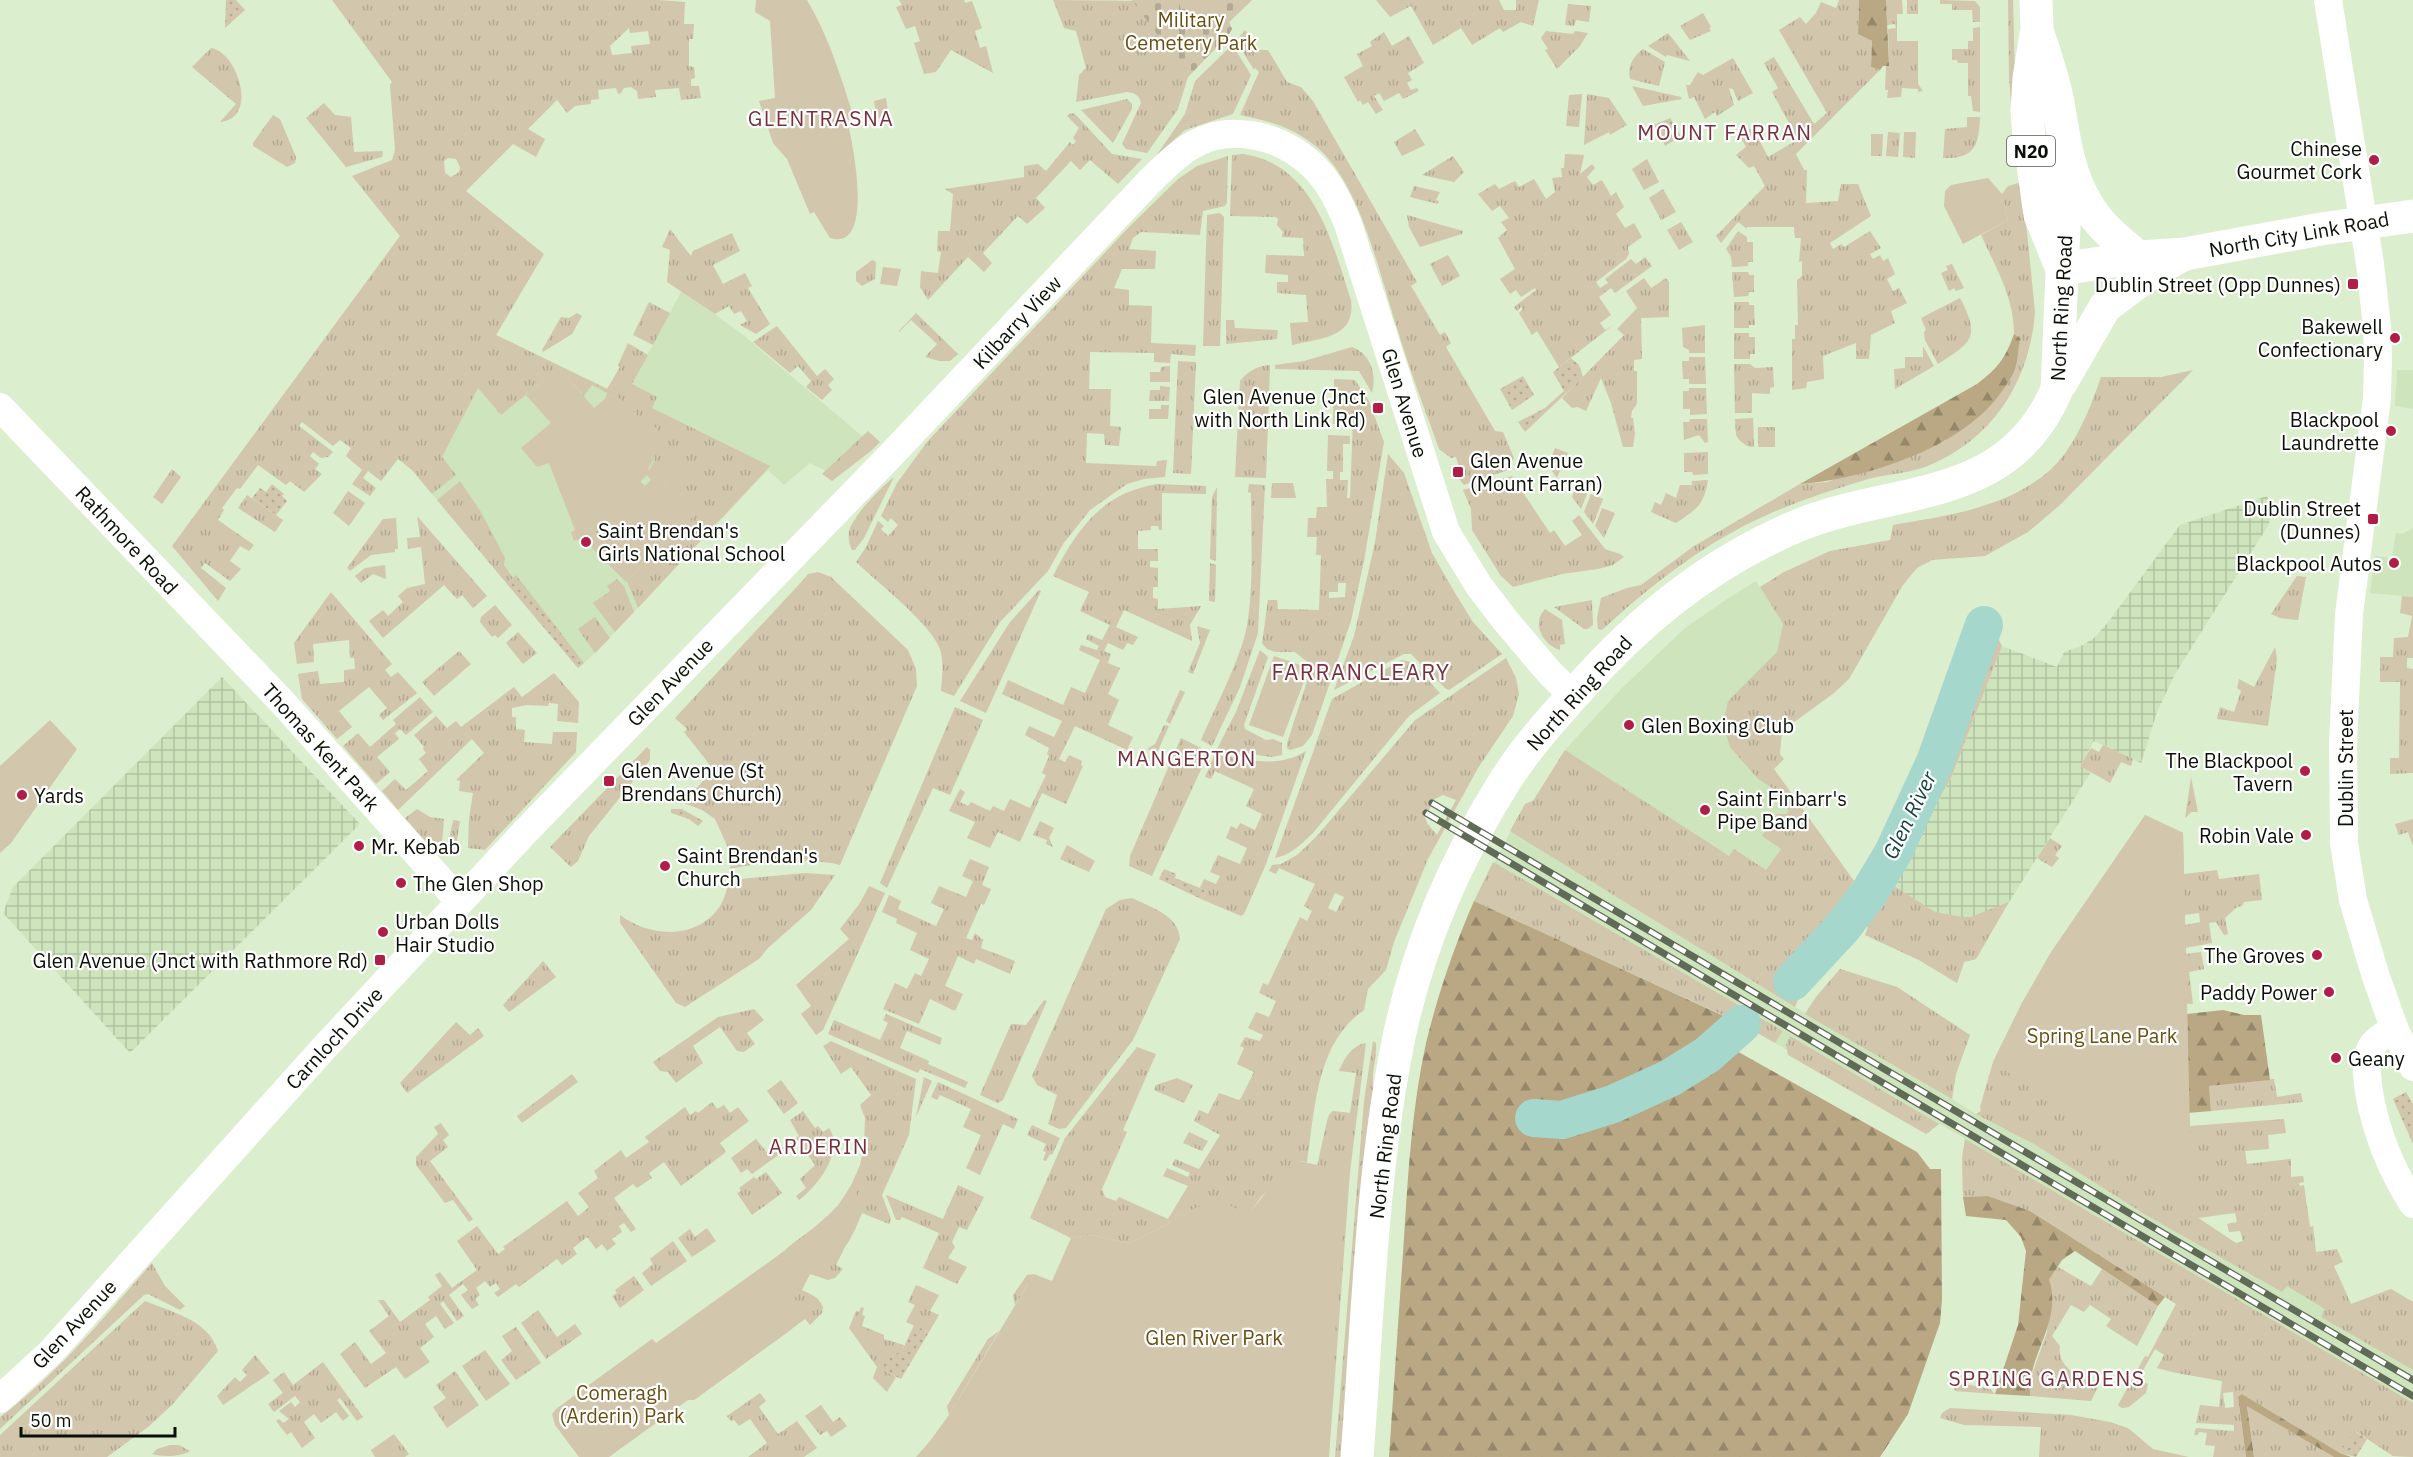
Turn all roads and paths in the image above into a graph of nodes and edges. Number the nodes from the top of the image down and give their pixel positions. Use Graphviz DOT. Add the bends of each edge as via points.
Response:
graph roads {
  1 [pos="2328,0"];
  2 [pos="2036,14"];
  3 [pos="1234,132"];
  4 [pos="2067,158"];
  5 [pos="2413,216"];
  6 [pos="2185,254"];
  7 [pos="2138,257"];
  8 [pos="2062,269"];
  9 [pos="2057,389"];
  10 [pos="0,407"];
  11 [pos="814,533"];
  12 [pos="255,672"];
  13 [pos="1573,696"];
  14 [pos="526,831"];
  15 [pos="460,902"];
  16 [pos="2395,1030"];
  17 [pos="2413,1067"];
  18 [pos="2413,1204"];
  19 [pos="145,1247"];
  20 [pos="0,1399"];
  21 [pos="1358,1457"];
  1 -- 16 [label="street, Dublin Street" via="2377,327 2377,398 2349,614 2343,743 2344,843 2353,900"];
  2 -- 4 [label="main road, N20" via="2056,92"];
  2 -- 8 [label="main road, N20" via="2027,111 2029,137 2040,215"];
  3 -- 11 [label="street, Kilbarry View" via="1212,136 1189,147 1149,182"];
  3 -- 13 [label="street, Glen Avenue" via="1267,138 1296,152 1312,165 1336,198 1359,255 1446,532 1505,620"];
  4 -- 7 [label="main road, N20" via="2087,206"];
  4 -- 8 [label="main road, North Ring Road"];
  5 -- 6 [label="main road, North City Link Road"];
  6 -- 7 [label="main road, North City Link Road"];
  6 -- 9 [label="main road, North City Link Road" via="2105,307"];
  7 -- 8 [label="main road, North City Link Road"];
  8 -- 9 [label="main road, North Ring Road"];
  9 -- 13 [label="main road, North Ring Road" via="2030,433 2002,460 1975,476 1933,491 1875,502 1806,523 1724,562 1637,629"];
  10 -- 12 [label="street, Rathmore Road"];
  11 -- 14 [label="street, Glen Avenue"];
  12 -- 15 [label="street, Thomas Kent Park"];
  13 -- 21 [label="main road, North Ring Road" via="1504,782 1454,872 1411,992 1388,1097 1379,1166"];
  14 -- 15 [label="street, Carnloch Drive"];
  15 -- 19 [label="street, Carnloch Drive"];
  16 -- 17 [label="street, Dublin Street"];
  16 -- 18 [label="street" via="2372,1046 2367,1060 2368,1080 2377,1132"];
  19 -- 20 [label="street, Glen Avenue" via="51,1352"];
}
